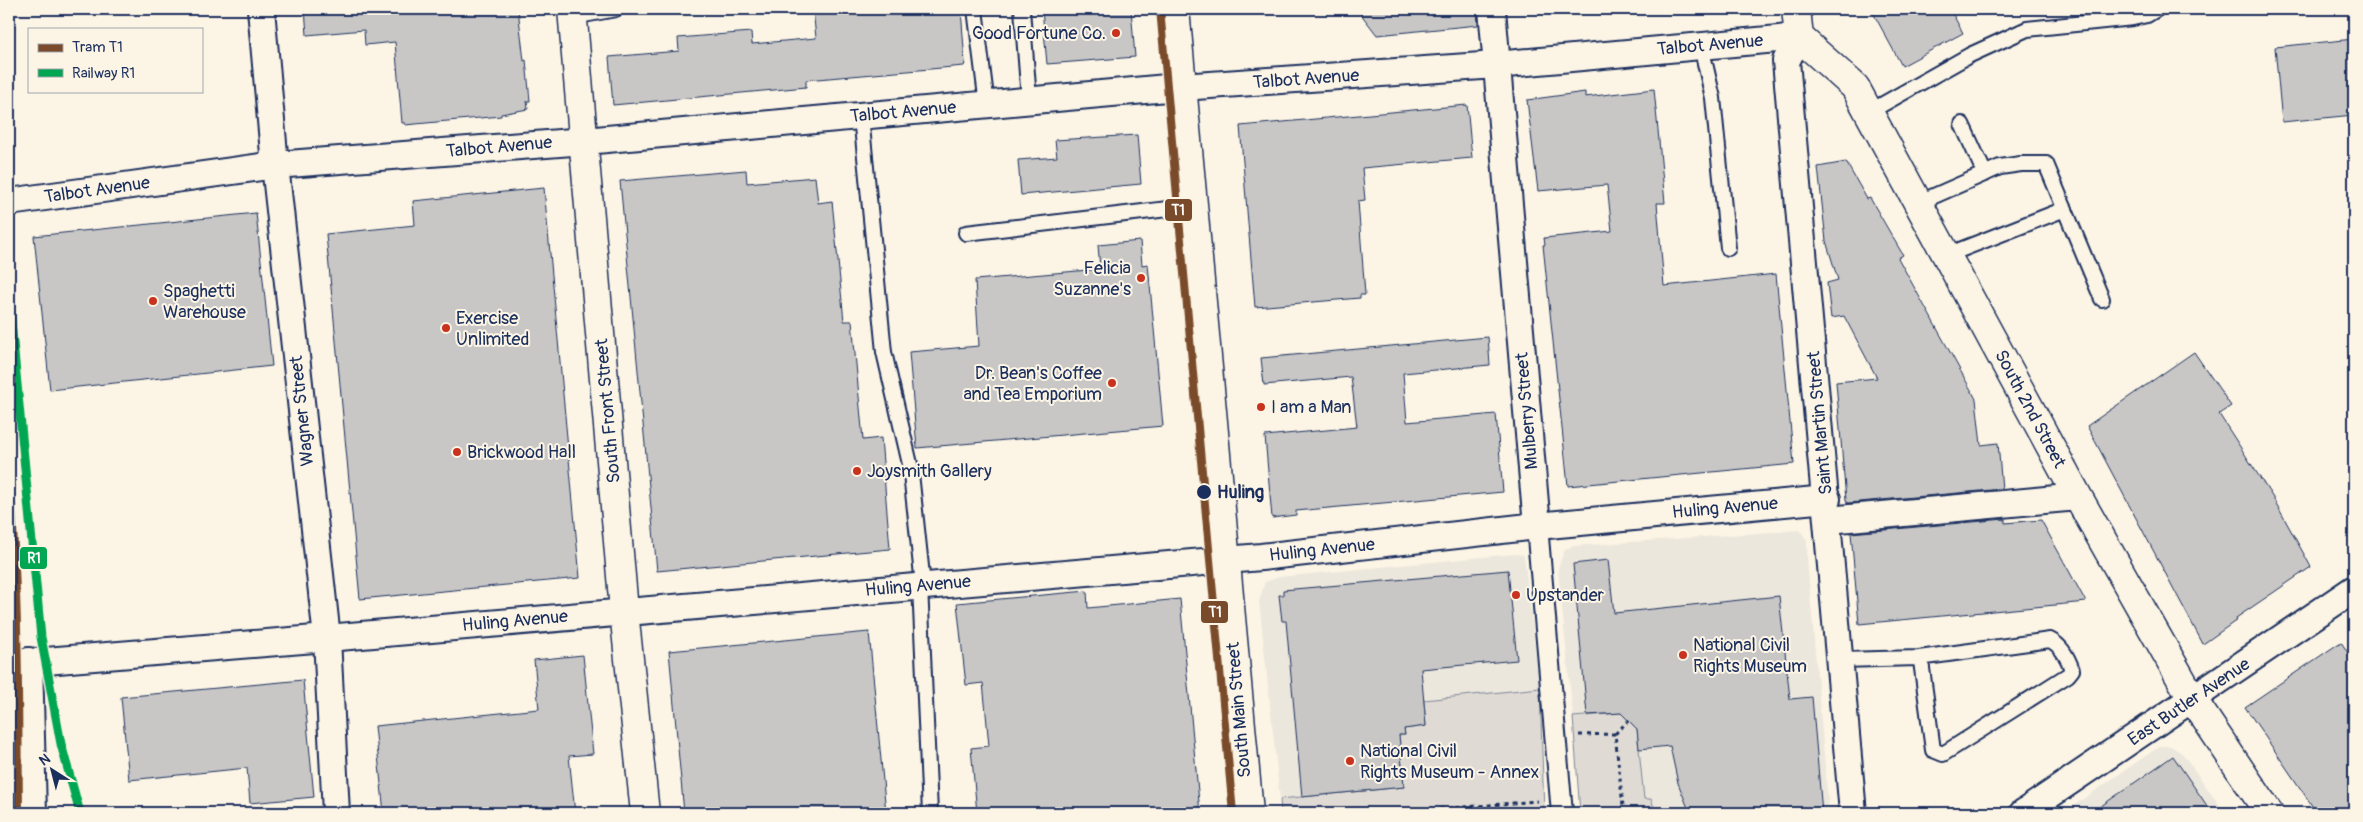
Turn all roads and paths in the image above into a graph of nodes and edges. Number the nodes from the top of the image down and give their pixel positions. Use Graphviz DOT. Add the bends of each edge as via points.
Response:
graph roads {
  1 [pos="262,9"];
  2 [pos="616,9"];
  3 [pos="975,9"];
  4 [pos="1022,9"];
  5 [pos="1175,9"];
  6 [pos="1492,9"];
  7 [pos="1796,9"];
  8 [pos="2157,9"];
  9 [pos="573,13"];
  10 [pos="1799,37"];
  11 [pos="1701,46"];
  12 [pos="1496,65"];
  13 [pos="1182,88"];
  14 [pos="1029,100"];
  15 [pos="987,105"];
  16 [pos="1869,112"];
  17 [pos="861,116"];
  18 [pos="1962,124"];
  19 [pos="585,141"];
  20 [pos="275,166"];
  21 [pos="1985,174"];
  22 [pos="9,202"];
  23 [pos="1918,203"];
  24 [pos="1193,206"];
  25 [pos="2065,209"];
  26 [pos="966,234"];
  27 [pos="1728,248"];
  28 [pos="1947,255"];
  29 [pos="2102,299"];
  30 [pos="2078,497"];
  31 [pos="1828,510"];
  32 [pos="1538,526"];
  33 [pos="1226,559"];
  34 [pos="921,585"];
  35 [pos="2354,590"];
  36 [pos="624,611"];
  37 [pos="9,617"];
  38 [pos="326,638"];
  39 [pos="16,655"];
  40 [pos="1919,658"];
  41 [pos="1840,660"];
  42 [pos="2193,700"];
  43 [pos="1628,721"];
  44 [pos="1615,734"];
  45 [pos="1556,736"];
  46 [pos="1562,806"];
  47 [pos="33,813"];
  48 [pos="336,813"];
  49 [pos="645,813"];
  50 [pos="930,813"];
  51 [pos="1249,813"];
  52 [pos="1392,813"];
  53 [pos="1626,813"];
  54 [pos="1853,813"];
  55 [pos="2023,813"];
  56 [pos="2269,813"];
  1 -- 20 [label="street, Wagner Street"];
  2 -- 9 [label="lane"];
  3 -- 15 [label="lane"];
  4 -- 14 [label="lane"];
  5 -- 13 [label="main road, South Main Street"];
  6 -- 12 [label="street, Mulberry Street"];
  7 -- 10 [label="main road"];
  8 -- 16 [label="lane" via="2133,18 2027,29 1970,55"];
  9 -- 19 [label="main road, South Front Street"];
  10 -- 11 [label="street, Talbot Avenue"];
  10 -- 16 [label="main road, South 2nd Street" via="1855,87"];
  10 -- 31 [label="street, Saint Martin Street" via="1786,61"];
  11 -- 12 [label="street, Talbot Avenue"];
  11 -- 27 [label="lane" via="1713,98"];
  12 -- 13 [label="street, Talbot Avenue"];
  12 -- 32 [label="street, Mulberry Street"];
  13 -- 14 [label="street, Talbot Avenue"];
  13 -- 24 [label="main road, South Main Street"];
  14 -- 15 [label="street, Talbot Avenue"];
  15 -- 17 [label="street, Talbot Avenue"];
  16 -- 23 [label="main road, South 2nd Street"];
  17 -- 19 [label="street, Talbot Avenue"];
  17 -- 34 [label="lane" via="884,352 910,464"];
  18 -- 21 [label="lane"];
  19 -- 20 [label="street, Talbot Avenue"];
  19 -- 36 [label="main road, South Front Street"];
  20 -- 22 [label="street, Talbot Avenue"];
  20 -- 38 [label="street, Wagner Street"];
  21 -- 23 [label="lane"];
  21 -- 25 [label="lane" via="2000,167 2046,164"];
  23 -- 28 [label="main road, South 2nd Street"];
  24 -- 26 [label="lane"];
  24 -- 33 [label="main road, South Main Street"];
  25 -- 28 [label="lane"];
  25 -- 29 [label="lane"];
  28 -- 30 [label="main road, South 2nd Street"];
  30 -- 31 [label="street, Huling Avenue"];
  30 -- 42 [label="main road, South 2nd Street"];
  31 -- 32 [label="street, Huling Avenue"];
  31 -- 41 [label="street, Saint Martin Street"];
  32 -- 33 [label="street, Huling Avenue"];
  32 -- 45 [label="street, Mulberry Street"];
  33 -- 34 [label="street, Huling Avenue"];
  33 -- 51 [label="main road, South Main Street"];
  34 -- 36 [label="street, Huling Avenue"];
  34 -- 50 [label="lane"];
  35 -- 42 [label="street, East Butler Avenue"];
  36 -- 38 [label="street, Huling Avenue"];
  36 -- 49 [label="main road, South Front Street"];
  37 -- 39 [label="path"];
  38 -- 39 [label="street, Huling Avenue"];
  38 -- 48 [label="street, Wagner Street"];
  39 -- 47 [label="street"];
  40 -- 40 [label="lane" via="2050,640 2068,658 2072,670 1943,754 1933,750"];
  40 -- 41 [label="lane"];
  41 -- 54 [label="street, Saint Martin Street"];
  42 -- 55 [label="street, East Butler Avenue"];
  42 -- 56 [label="main road, South 2nd Street"];
  43 -- 44 [label="path"];
  44 -- 45 [label="path"];
  44 -- 53 [label="path"];
  45 -- 46 [label="street, Mulberry Street"];
  46 -- 52 [label="path"];
}
